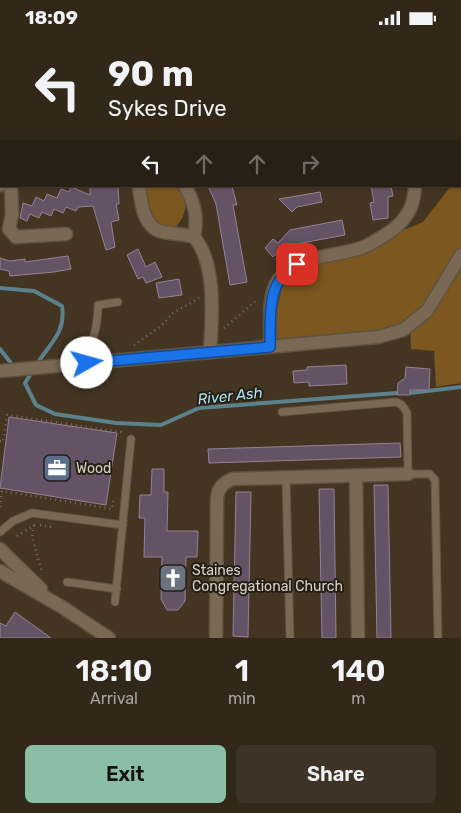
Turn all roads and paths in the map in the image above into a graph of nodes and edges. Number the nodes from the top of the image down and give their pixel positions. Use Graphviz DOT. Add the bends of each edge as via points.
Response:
graph roads {
  1 [pos="11,187"];
  2 [pos="139,187"];
  3 [pos="186,187"];
  4 [pos="415,187"];
  5 [pos="66,233"];
  6 [pos="194,237"];
  7 [pos="461,255"];
  8 [pos="277,281"];
  9 [pos="211,289"];
  10 [pos="118,303"];
  11 [pos="211,334"];
  12 [pos="270,347"];
  13 [pos="210,352"];
  14 [pos="120,359"];
  15 [pos="87,363"];
  16 [pos="2,371"];
  17 [pos="282,412"];
  18 [pos="131,439"];
  19 [pos="0,441"];
  20 [pos="120,441"];
  21 [pos="408,474"];
  22 [pos="356,476"];
  23 [pos="286,478"];
  24 [pos="1,491"];
  25 [pos="116,492"];
  26 [pos="56,500"];
  27 [pos="0,507"];
  28 [pos="54,508"];
  29 [pos="123,525"];
  30 [pos="0,532"];
  31 [pos="17,536"];
  32 [pos="0,549"];
  33 [pos="0,571"];
  34 [pos="44,578"];
  35 [pos="67,582"];
  36 [pos="117,589"];
  37 [pos="115,602"];
  38 [pos="62,607"];
  39 [pos="109,638"];
  40 [pos="216,638"];
  41 [pos="290,638"];
  42 [pos="358,638"];
  43 [pos="438,638"];
  1 -- 5 [label="street" via="9,229 16,237"];
  2 -- 6 [label="street" via="142,211 149,224 161,232"];
  3 -- 6 [label="street" via="198,221"];
  4 -- 8 [label="street" via="410,213 384,236 362,247 297,264"];
  6 -- 9 [label="street" via="202,247"];
  7 -- 12 [label="street" via="427,311 403,330 378,337"];
  8 -- 11 [label="path" via="237,319"];
  8 -- 12 [label="street" via="272,296"];
  9 -- 11 [label="street"];
  9 -- 14 [label="path" via="173,313 143,341 122,352"];
  10 -- 15 [label="lane" via="98,305 97,333"];
  11 -- 13 [label="street"];
  12 -- 13 [label="street"];
  13 -- 14 [label="street"];
  14 -- 15 [label="street"];
  15 -- 16 [label="street"];
  17 -- 21 [label="lane" via="396,402 407,413"];
  18 -- 29 [label="lane"];
  19 -- 20 [label="path" via="3,442 7,415 121,432"];
  21 -- 22 [label="street"];
  21 -- 43 [label="lane" via="430,474 435,480"];
  22 -- 23 [label="street"];
  22 -- 42 [label="street"];
  23 -- 40 [label="street" via="232,479 218,489"];
  23 -- 41 [label="lane"];
  24 -- 26 [label="path"];
  24 -- 27 [label="path"];
  25 -- 26 [label="path" via="112,509"];
  26 -- 28 [label="path"];
  29 -- 30 [label="lane" via="32,513 13,521"];
  29 -- 36 [label="lane"];
  31 -- 34 [label="path" via="34,525 32,537"];
  32 -- 38 [label="street"];
  33 -- 38 [label="street"];
  35 -- 36 [label="lane"];
  36 -- 37 [label="lane"];
  38 -- 39 [label="street"];
}
